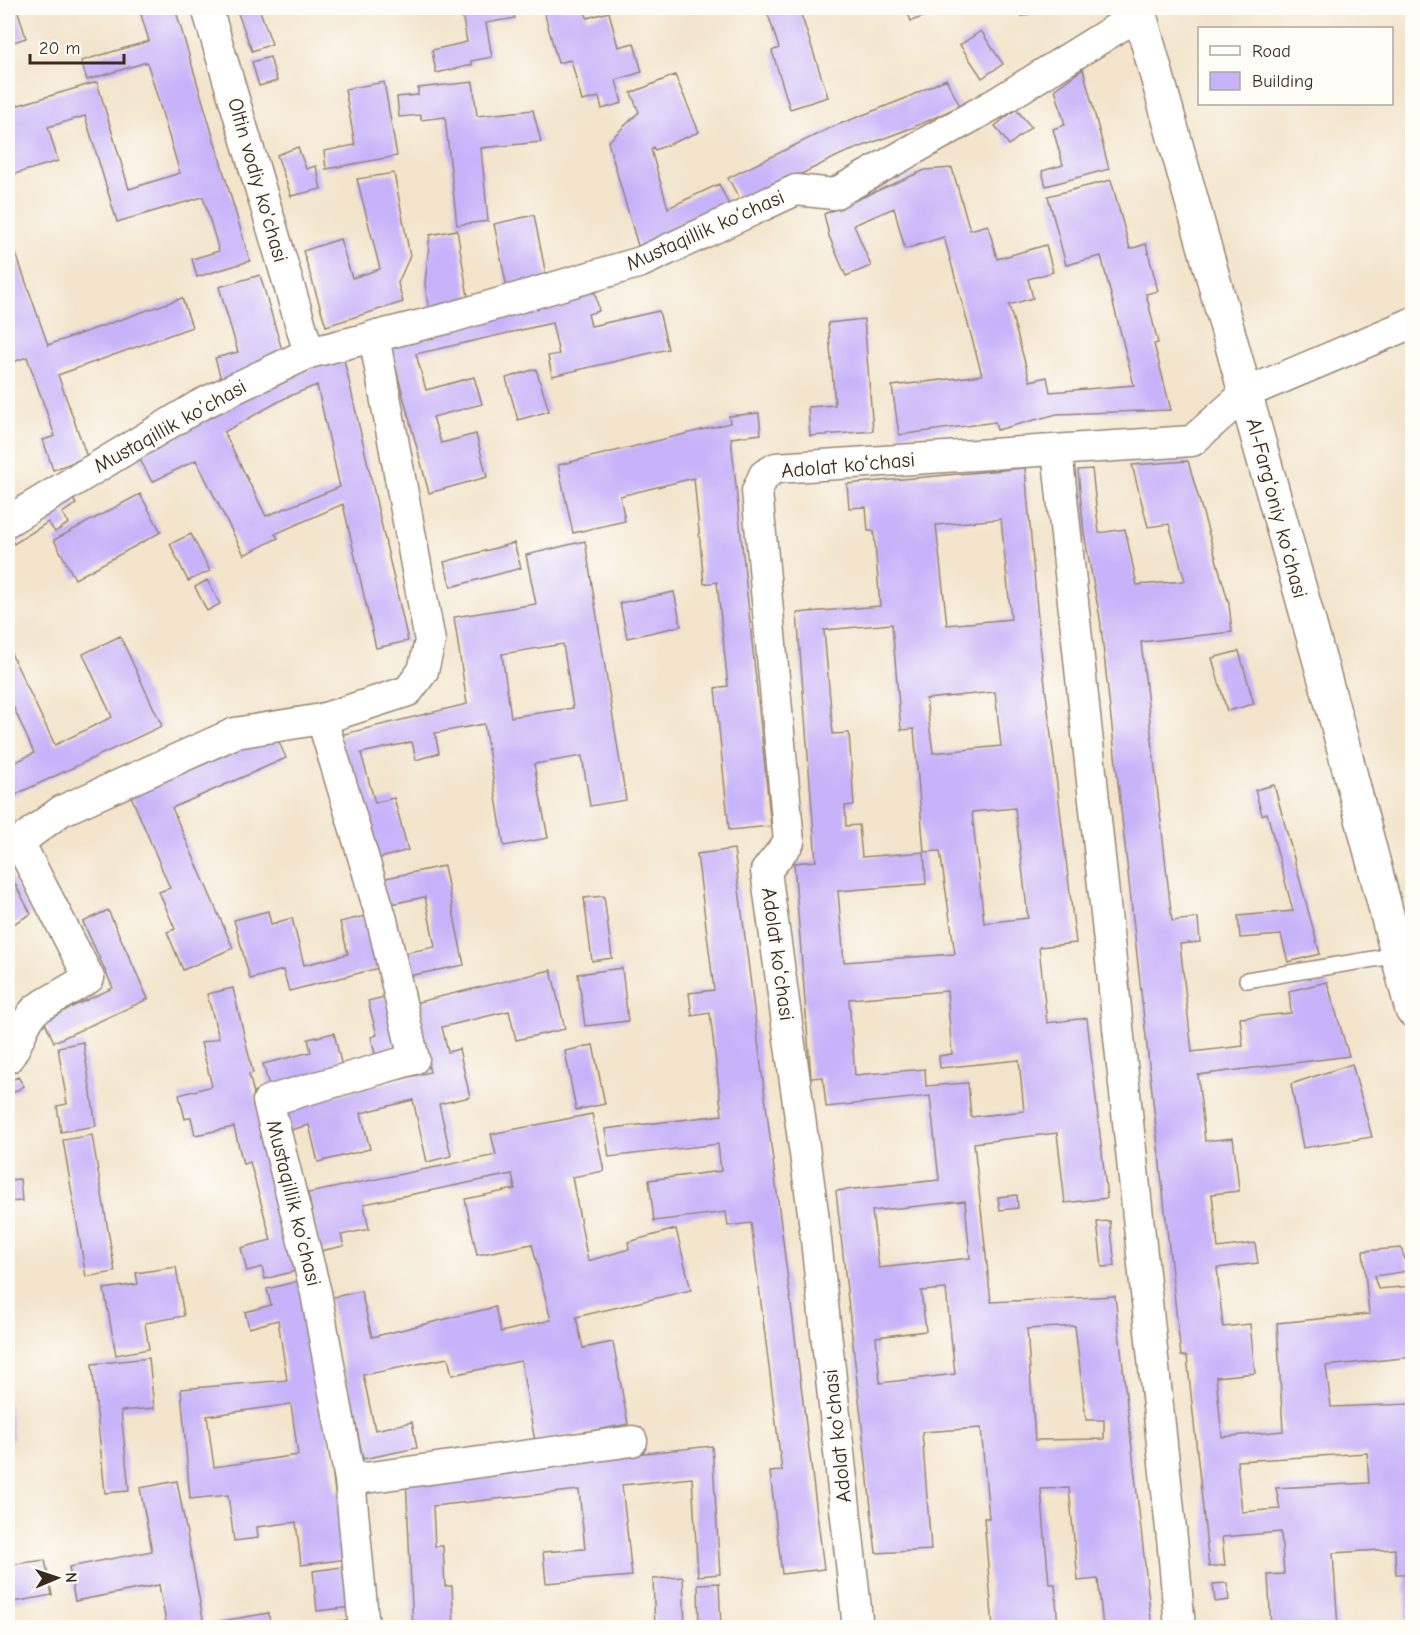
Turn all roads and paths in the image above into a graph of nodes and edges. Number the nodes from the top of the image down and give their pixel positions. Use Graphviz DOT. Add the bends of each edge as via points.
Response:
graph roads {
  1 [pos="207,8"];
  2 [pos="1139,11"];
  3 [pos="1413,323"];
  4 [pos="374,336"];
  5 [pos="309,353"];
  6 [pos="1246,393"];
  7 [pos="1057,450"];
  8 [pos="8,521"];
  9 [pos="322,719"];
  10 [pos="1398,955"];
  11 [pos="1247,980"];
  12 [pos="1413,1010"];
  13 [pos="8,1058"];
  14 [pos="632,1441"];
  15 [pos="350,1480"];
  16 [pos="364,1628"];
  17 [pos="858,1628"];
  18 [pos="1180,1628"];
  1 -- 5 [label="street, Oltin vodiy ko'chasi"];
  2 -- 4 [label="street, Mustaqillik ko‘chasi" via="998,102 834,194 796,189 641,262"];
  2 -- 6 [label="main road, Al-Fargʻoniy koʻchasi"];
  3 -- 6 [label="street, Adolat koʻchasi"];
  4 -- 5 [label="street, Mustaqillik ko‘chasi"];
  4 -- 9 [label="street" via="430,641 423,671 408,691"];
  5 -- 8 [label="street, Mustaqillik ko‘chasi" via="198,406"];
  6 -- 7 [label="street, Adolat koʻchasi" via="1192,441"];
  6 -- 10 [label="main road, Al-Fargʻoniy koʻchasi"];
  7 -- 17 [label="street, Adolat koʻchasi" via="776,468 764,475 757,491 789,842 766,871 813,1212"];
  7 -- 18 [label="street"];
  9 -- 13 [label="street" via="235,733 61,811 19,842 89,978 36,1009"];
  9 -- 15 [label="street, Mustaqillik ko‘chasi" via="382,921 414,1059 268,1101 316,1293"];
  10 -- 11 [label="lane"];
  10 -- 12 [label="main road, Al-Fargʻoniy koʻchasi"];
  14 -- 15 [label="street"];
  15 -- 16 [label="street, Mustaqillik ko‘chasi"];
}
